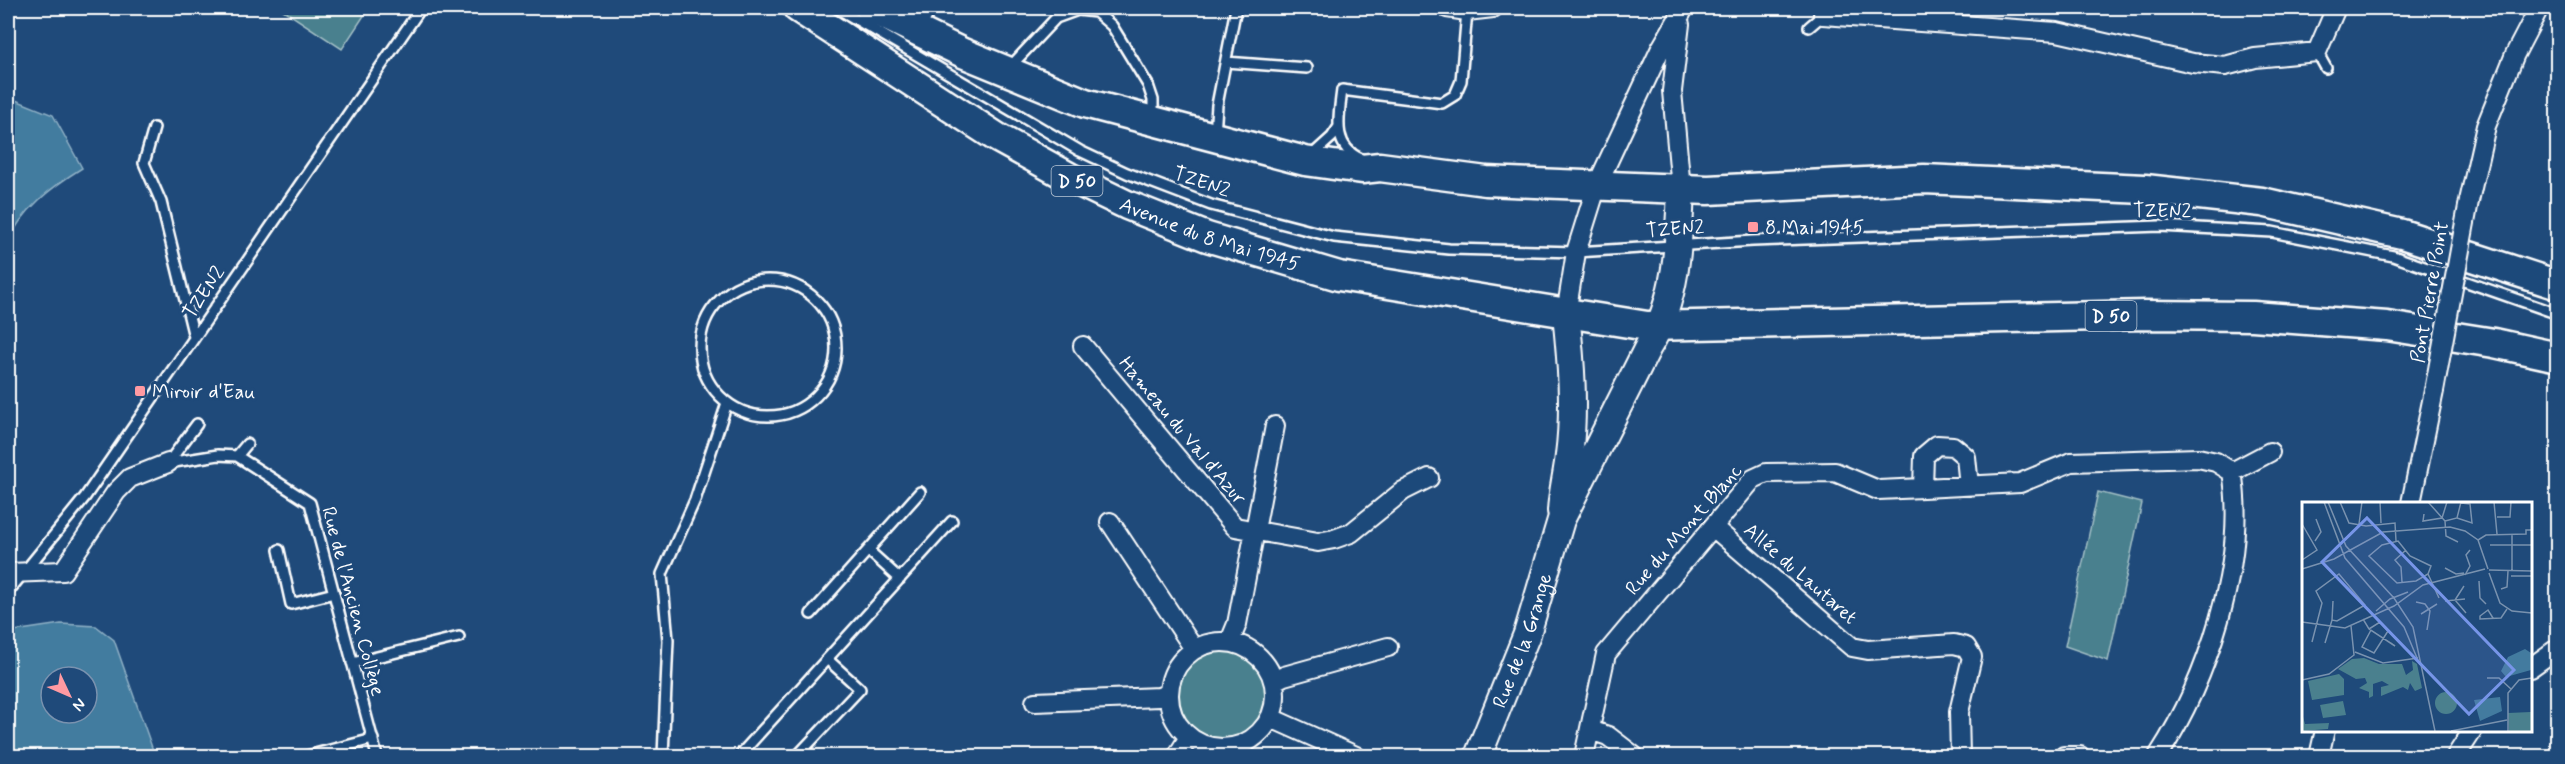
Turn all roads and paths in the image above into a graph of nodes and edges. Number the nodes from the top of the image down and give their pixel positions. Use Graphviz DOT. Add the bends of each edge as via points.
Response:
graph roads {
  1 [pos="422,8"];
  2 [pos="798,8"];
  3 [pos="837,8"];
  4 [pos="870,8"];
  5 [pos="1447,8"];
  6 [pos="1493,8"];
  7 [pos="2336,8"];
  8 [pos="2539,8"];
  9 [pos="1682,10"];
  10 [pos="1467,11"];
  11 [pos="1235,13"];
  12 [pos="1819,17"];
  13 [pos="920,18"];
  14 [pos="1226,62"];
  15 [pos="1307,68"];
  16 [pos="1006,71"];
  17 [pos="1153,121"];
  18 [pos="154,128"];
  19 [pos="1338,128"];
  20 [pos="1215,138"];
  21 [pos="1305,161"];
  22 [pos="1380,167"];
  23 [pos="1597,185"];
  24 [pos="1681,189"];
  25 [pos="1679,247"];
  26 [pos="1576,252"];
  27 [pos="2558,285"];
  28 [pos="1566,314"];
  29 [pos="2558,314"];
  30 [pos="1662,326"];
  31 [pos="194,337"];
  32 [pos="1083,346"];
  33 [pos="2558,357"];
  34 [pos="727,403"];
  35 [pos="197,424"];
  36 [pos="1275,426"];
  37 [pos="247,444"];
  38 [pos="2271,452"];
  39 [pos="237,456"];
  40 [pos="168,463"];
  41 [pos="2232,472"];
  42 [pos="1429,478"];
  43 [pos="1969,486"];
  44 [pos="1923,488"];
  45 [pos="920,492"];
  46 [pos="2411,502"];
  47 [pos="1561,520"];
  48 [pos="952,521"];
  49 [pos="1110,522"];
  50 [pos="1713,526"];
  51 [pos="1256,531"];
  52 [pos="279,550"];
  53 [pos="868,550"];
  54 [pos="15,573"];
  55 [pos="900,579"];
  56 [pos="8,592"];
  57 [pos="334,593"];
  58 [pos="811,614"];
  59 [pos="459,637"];
  60 [pos="1230,641"];
  61 [pos="1388,647"];
  62 [pos="2558,648"];
  63 [pos="1194,649"];
  64 [pos="827,659"];
  65 [pos="352,663"];
  66 [pos="2532,667"];
  67 [pos="1274,681"];
  68 [pos="1169,693"];
  69 [pos="1035,702"];
  70 [pos="1271,718"];
  71 [pos="1590,730"];
  72 [pos="2325,731"];
  73 [pos="2472,731"];
  74 [pos="1189,737"];
  75 [pos="373,739"];
  76 [pos="1240,752"];
  77 [pos="307,756"];
  78 [pos="377,756"];
  79 [pos="663,756"];
  80 [pos="739,756"];
  81 [pos="798,756"];
  82 [pos="1177,756"];
  83 [pos="1356,756"];
  84 [pos="1478,756"];
  85 [pos="1584,756"];
  86 [pos="1634,756"];
  87 [pos="1960,756"];
  88 [pos="2064,756"];
  89 [pos="2080,756"];
  90 [pos="2158,756"];
  91 [pos="2319,756"];
  92 [pos="2456,756"];
  1 -- 31 [label="lane, TZEN2"];
  2 -- 28 [label="main road, Avenue du 8 Mai 1945 / D 50" via="998,138 1069,177 1166,221 1236,247 1339,276"];
  3 -- 26 [label="lane, TZEN2" via="1080,151 1211,205 1334,237 1449,249"];
  4 -- 13 [label="main road"];
  5 -- 10 [label="street"];
  6 -- 10 [label="street"];
  7 -- 12 [label="street" via="2322,60 2255,58 2225,66 2193,63 2057,32"];
  8 -- 46 [label="street, Pont Pierre Point, bridge" via="2515,54 2486,126"];
  9 -- 23 [label="street"];
  9 -- 24 [label="street" via="1671,91"];
  10 -- 19 [label="lane" via="1461,81 1455,94 1442,103 1342,90"];
  11 -- 14 [label="lane"];
  13 -- 16 [label="main road"];
  14 -- 15 [label="lane"];
  14 -- 20 [label="lane"];
  16 -- 17 [label="main road" via="1093,106"];
  16 -- 17 [label="lane" via="1056,18 1078,10 1096,12 1112,26 1148,85"];
  17 -- 20 [label="main road"];
  18 -- 31 [label="lane" via="144,163 161,202"];
  19 -- 21 [label="lane"];
  19 -- 22 [label="lane" via="1342,144 1353,155"];
  20 -- 21 [label="main road"];
  21 -- 22 [label="main road" via="1362,169"];
  22 -- 23 [label="main road" via="1486,181"];
  23 -- 24 [label="main road"];
  23 -- 26 [label="street"];
  24 -- 25 [label="street"];
  24 -- 27 [label="main road" via="1924,179 2145,189 2262,202 2392,231"];
  25 -- 26 [label="lane, TZEN2"];
  25 -- 29 [label="lane, TZEN2" via="2160,226 2272,232 2393,256"];
  25 -- 30 [label="street"];
  26 -- 28 [label="street"];
  28 -- 30 [label="main road, Avenue du 8 Mai 1945"];
  28 -- 47 [label="street, Rue de la Grange" via="1572,409"];
  30 -- 33 [label="main road, D 50" via="2253,316 2387,326 2494,342"];
  30 -- 47 [label="street, Rue de la Grange"];
  31 -- 54 [label="lane, TZEN2" via="86,498"];
  32 -- 51 [label="street, Hameau du Val d'Azur" via="1235,527"];
  34 -- 34 [label="lane" via="751,414 778,416 803,407 823,388 835,364 836,338 827,312 809,293 785,281 758,280 733,289 713,307 702,331 700,358 709,383"];
  34 -- 79 [label="lane" via="695,500 662,574 668,640"];
  35 -- 40 [label="lane"];
  36 -- 51 [label="street"];
  37 -- 39 [label="lane"];
  38 -- 41 [label="street"];
  39 -- 40 [label="lane"];
  39 -- 57 [label="lane, Rue de l'Ancien Collège" via="310,503"];
  40 -- 54 [label="street" via="130,478 116,492 63,571"];
  41 -- 43 [label="street, Rue du Mont Blanc" via="2216,462 2198,458 2071,462 2020,483"];
  41 -- 90 [label="street" via="2236,495 2230,574 2205,661 2172,735"];
  42 -- 51 [label="street, Hameau du Val d'Azur" via="1403,491 1352,532 1334,539 1318,542"];
  43 -- 44 [label="street, Rue du Mont Blanc"];
  43 -- 44 [label="street" via="1966,457 1953,446 1937,445 1924,456"];
  44 -- 50 [label="street, Rue du Mont Blanc" via="1878,490 1834,472 1766,473 1753,479"];
  45 -- 53 [label="lane"];
  47 -- 84 [label="street, Rue de la Grange" via="1527,634"];
  48 -- 55 [label="lane"];
  49 -- 63 [label="street"];
  50 -- 71 [label="street, Rue du Mont Blanc" via="1606,654"];
  50 -- 87 [label="street, Allée du Lautaret" via="1852,647 1966,647 1972,657 1959,712"];
  51 -- 60 [label="street"];
  52 -- 57 [label="lane" via="291,604"];
  53 -- 55 [label="lane"];
  53 -- 58 [label="lane"];
  54 -- 56 [label="lane, TZEN2"];
  55 -- 64 [label="lane"];
  57 -- 65 [label="lane, Rue de l'Ancien Collège"];
  59 -- 65 [label="lane"];
  60 -- 63 [label="street"];
  60 -- 67 [label="street" via="1258,655"];
  61 -- 67 [label="street"];
  62 -- 66 [label="street"];
  63 -- 68 [label="street" via="1180,661"];
  64 -- 80 [label="lane"];
  64 -- 81 [label="lane" via="860,689"];
  65 -- 75 [label="lane, Rue de l'Ancien Collège"];
  67 -- 70 [label="street" via="1276,700"];
  68 -- 69 [label="street" via="1159,697"];
  68 -- 74 [label="street" via="1171,710"];
  70 -- 76 [label="street"];
  70 -- 83 [label="street"];
  71 -- 85 [label="street, Rue du Mont Blanc"];
  71 -- 86 [label="street" via="1608,736"];
  72 -- 91 [label="street"];
  73 -- 92 [label="street"];
  74 -- 76 [label="street" via="1211,747"];
  74 -- 82 [label="street"];
  75 -- 77 [label="lane"];
  75 -- 78 [label="lane, Rue de l'Ancien Collège"];
  88 -- 89 [label="street"];
}
